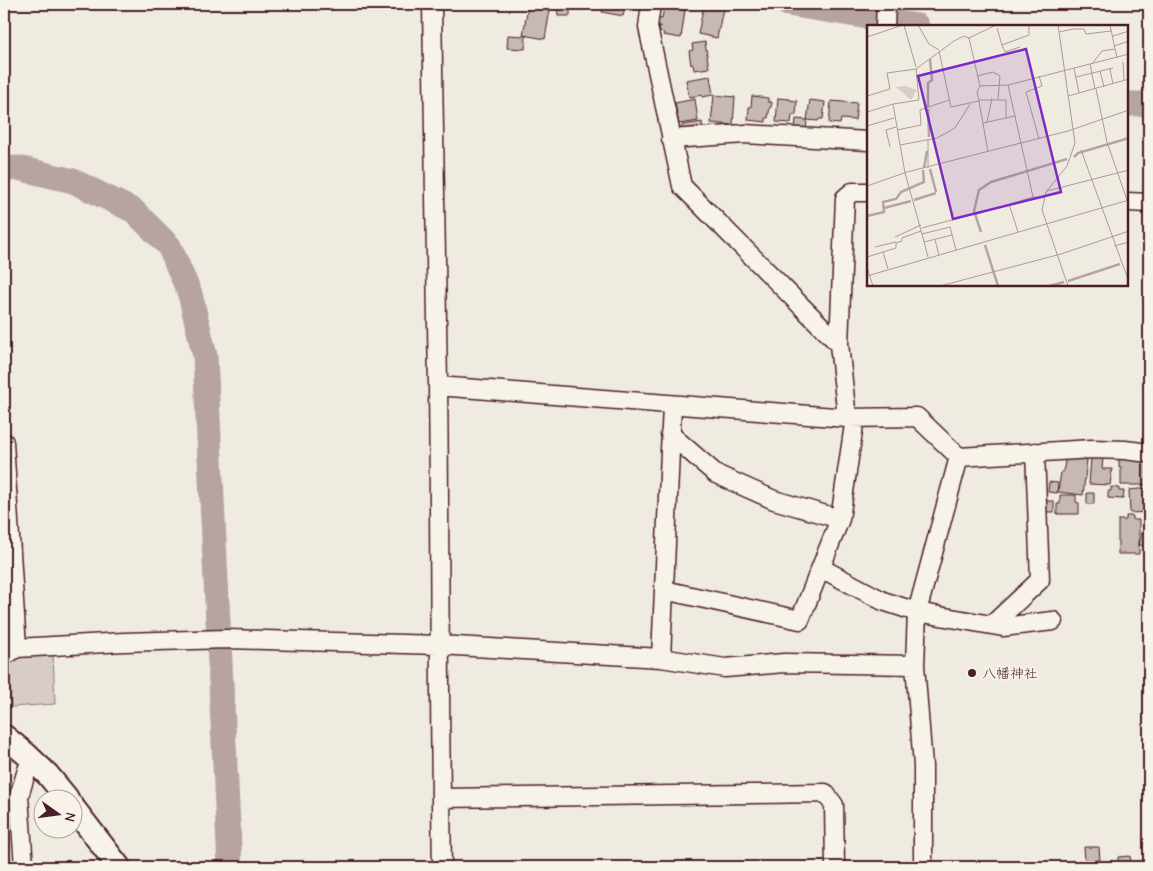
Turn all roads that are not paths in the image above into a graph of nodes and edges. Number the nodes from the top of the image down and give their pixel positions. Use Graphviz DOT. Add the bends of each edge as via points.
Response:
graph roads {
  1 [pos="432,4"];
  2 [pos="651,4"];
  3 [pos="886,4"];
  4 [pos="885,25"];
  5 [pos="671,139"];
  6 [pos="867,141"];
  7 [pos="867,192"];
  8 [pos="1128,202"];
  9 [pos="1149,203"];
  10 [pos="838,344"];
  11 [pos="438,386"];
  12 [pos="672,404"];
  13 [pos="851,418"];
  14 [pos="670,434"];
  15 [pos="4,442"];
  16 [pos="4,452"];
  17 [pos="1035,452"];
  18 [pos="1149,454"];
  19 [pos="959,457"];
  20 [pos="840,519"];
  21 [pos="821,568"];
  22 [pos="664,590"];
  23 [pos="917,612"];
  24 [pos="1053,622"];
  25 [pos="992,625"];
  26 [pos="440,645"];
  27 [pos="10,651"];
  28 [pos="661,658"];
  29 [pos="915,665"];
  30 [pos="4,736"];
  31 [pos="33,760"];
  32 [pos="59,788"];
  33 [pos="441,798"];
  34 [pos="82,819"];
  35 [pos="24,867"];
  36 [pos="118,867"];
  37 [pos="442,867"];
  38 [pos="835,867"];
  39 [pos="923,867"];
  1 -- 11 [label="street"];
  2 -- 5 [label="street" via="648,27"];
  3 -- 4 [label="street"];
  5 -- 6 [label="street" via="745,134"];
  5 -- 10 [label="street" via="682,186"];
  7 -- 10 [label="street" via="852,192 844,198"];
  8 -- 9 [label="street"];
  10 -- 13 [label="street"];
  11 -- 12 [label="street"];
  11 -- 26 [label="street"];
  12 -- 13 [label="street"];
  12 -- 14 [label="street"];
  13 -- 19 [label="street" via="917,418"];
  13 -- 20 [label="street"];
  14 -- 20 [label="street" via="716,474 774,500"];
  14 -- 22 [label="street"];
  15 -- 16 [label="street"];
  16 -- 27 [label="street"];
  17 -- 18 [label="street" via="1092,449"];
  17 -- 19 [label="street"];
  17 -- 25 [label="street" via="1040,580"];
  19 -- 23 [label="street"];
  20 -- 21 [label="street"];
  21 -- 22 [label="street" via="800,620"];
  21 -- 23 [label="street" via="883,601"];
  22 -- 28 [label="street"];
  23 -- 25 [label="street"];
  23 -- 29 [label="street"];
  24 -- 25 [label="street" via="1003,627"];
  26 -- 27 [label="street" via="220,640 124,642"];
  26 -- 28 [label="street"];
  26 -- 33 [label="street"];
  28 -- 29 [label="street" via="726,668 784,663"];
  29 -- 39 [label="street" via="923,766"];
  30 -- 31 [label="main road"];
  31 -- 32 [label="main road"];
  31 -- 35 [label="street" via="19,796"];
  33 -- 37 [label="street"];
  33 -- 38 [label="street" via="825,794 834,805"];
  34 -- 36 [label="main road"];
}
